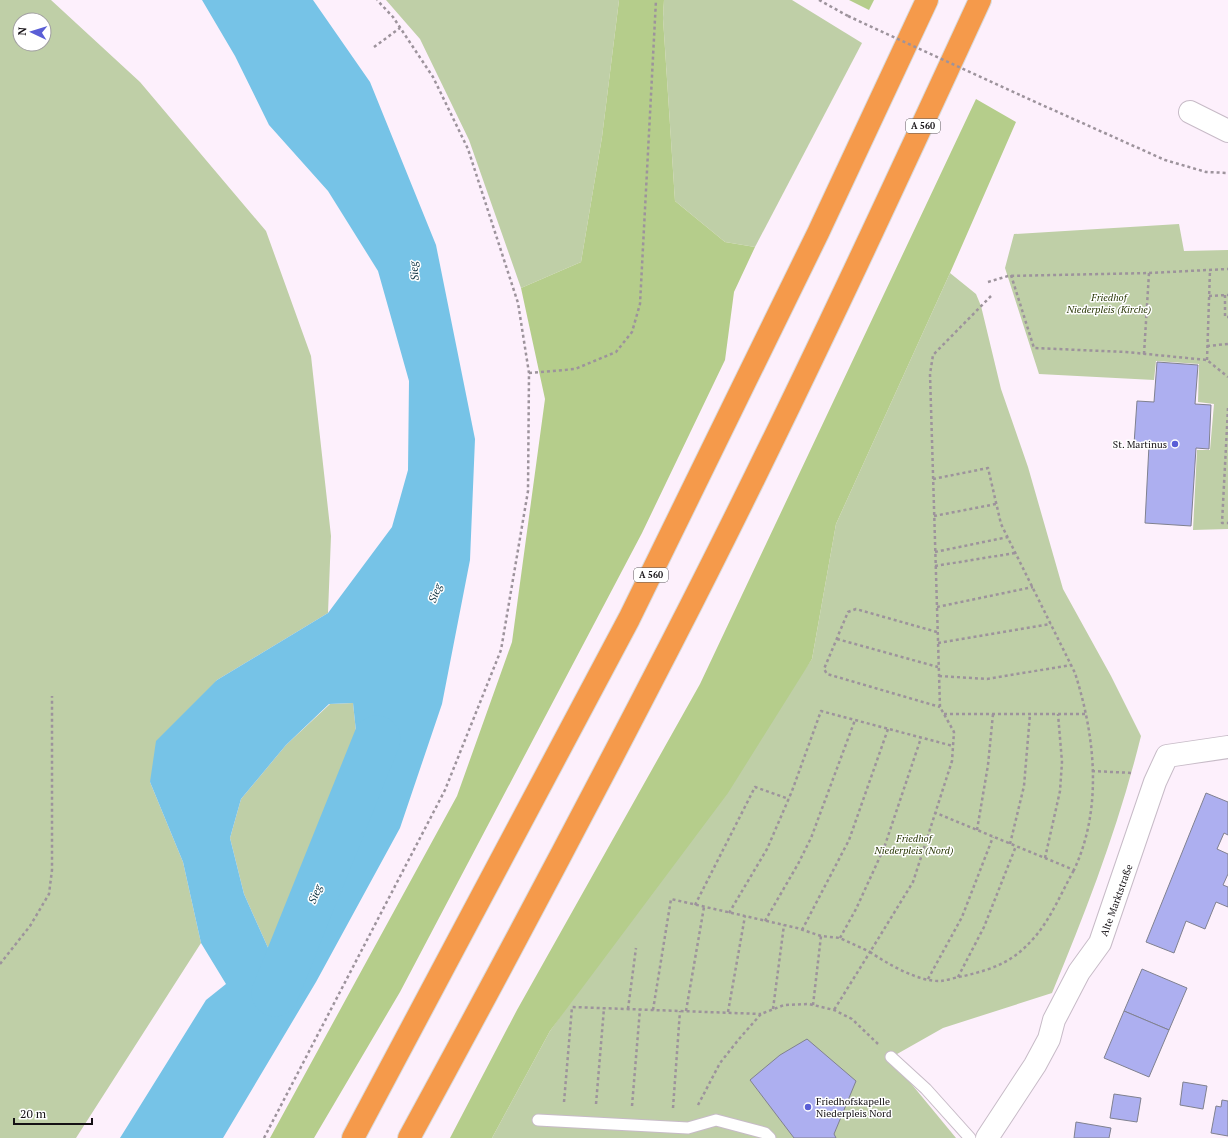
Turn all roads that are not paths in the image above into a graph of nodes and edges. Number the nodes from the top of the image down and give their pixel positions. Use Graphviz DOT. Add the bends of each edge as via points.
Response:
graph roads {
  1 [pos="927,0"];
  2 [pos="980,0"];
  3 [pos="1190,112"];
  4 [pos="1228,131"];
  5 [pos="1228,748"];
  6 [pos="891,1056"];
  7 [pos="538,1120"];
  8 [pos="353,1138"];
  9 [pos="409,1138"];
  10 [pos="770,1138"];
  11 [pos="970,1138"];
  12 [pos="987,1138"];
  1 -- 8 [label="highway, A 560" via="818,233 630,618"];
  2 -- 9 [label="highway, A 560" via="865,251 674,638"];
  3 -- 4 [label="street"];
  5 -- 12 [label="street, Alte Marktstraße" via="1167,756 1155,782 1100,943 1079,972 1054,1020 1049,1039 1035,1065"];
  6 -- 11 [label="lane" via="926,1089"];
  7 -- 10 [label="lane" via="688,1128 716,1120 766,1133"];
}
